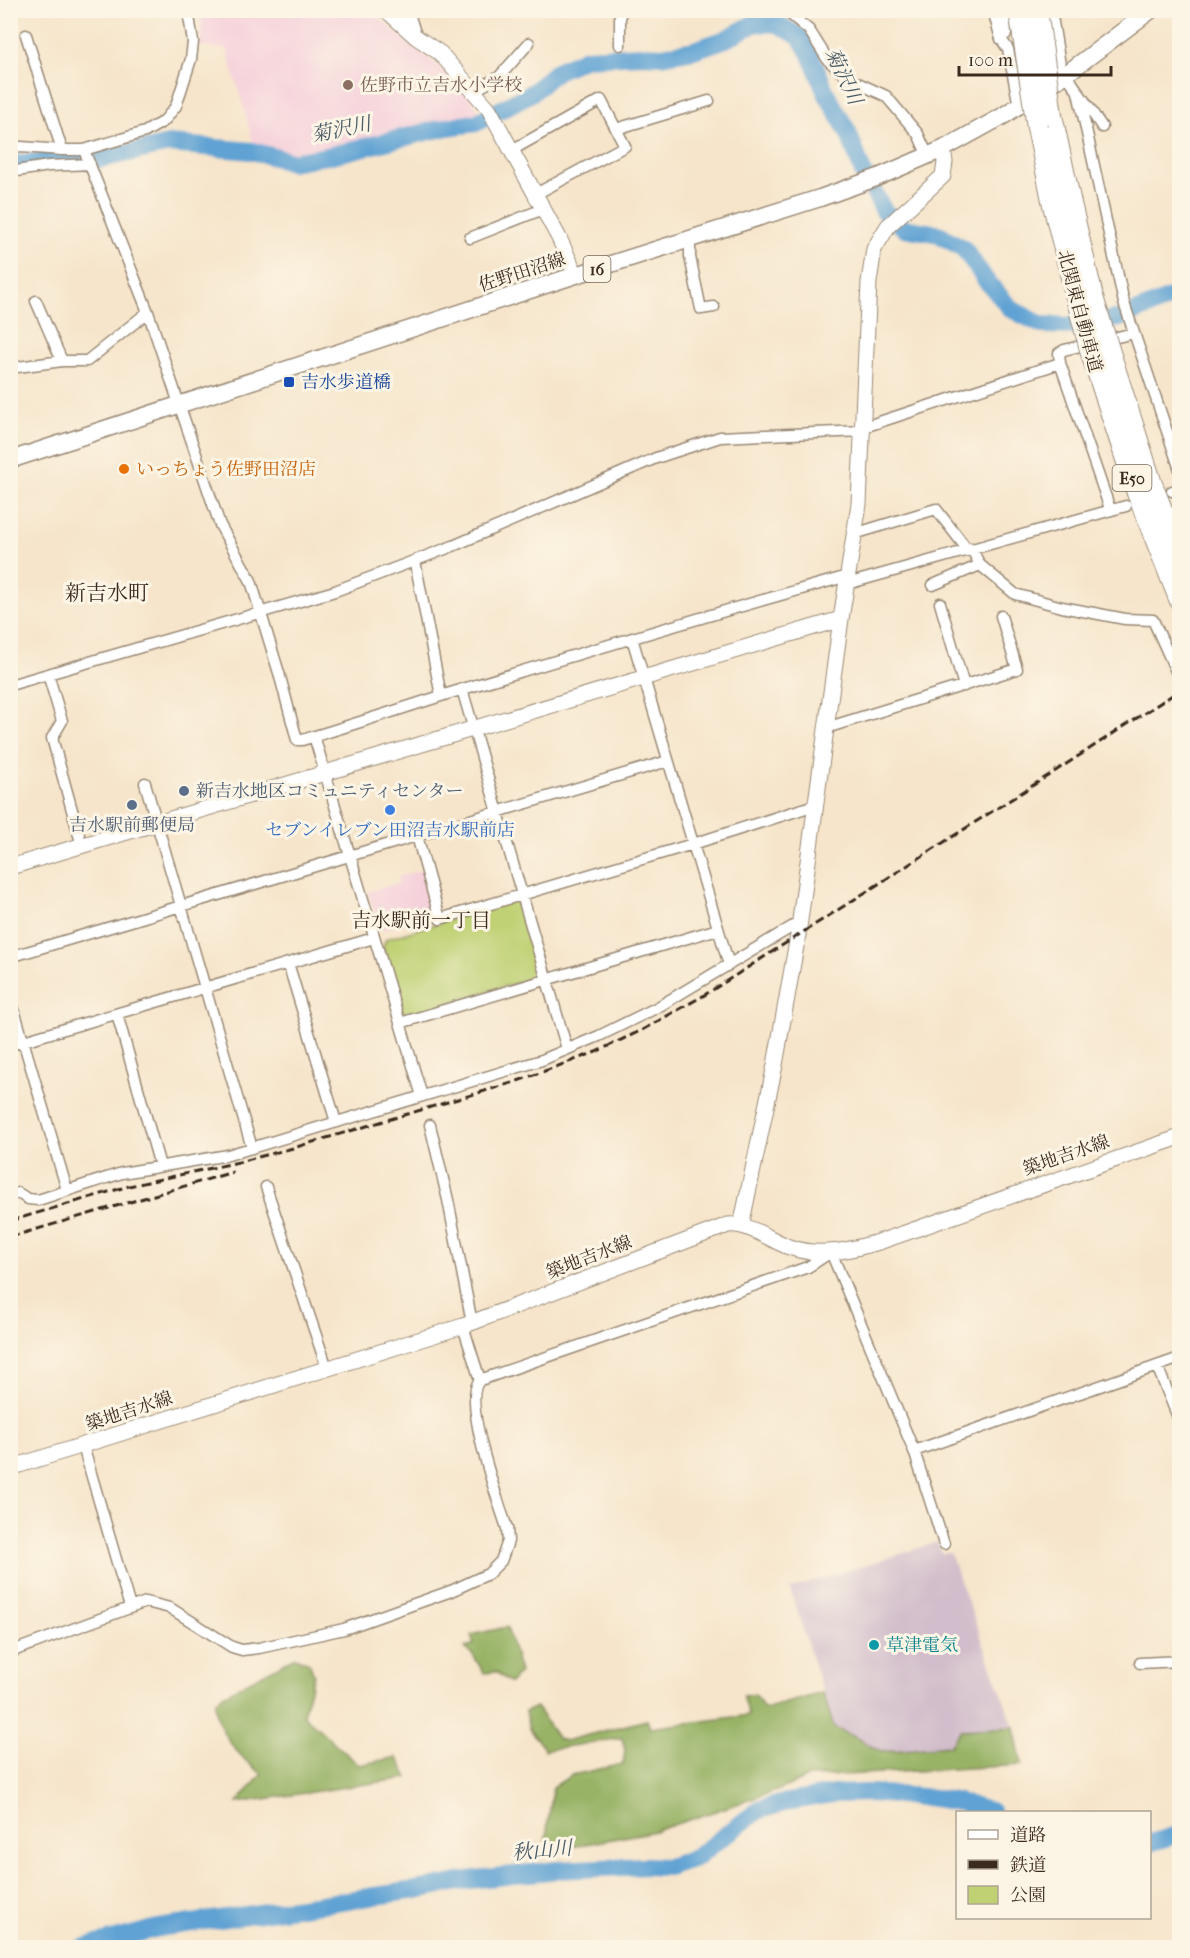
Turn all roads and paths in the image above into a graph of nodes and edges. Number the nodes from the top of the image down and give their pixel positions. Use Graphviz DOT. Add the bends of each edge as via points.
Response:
graph roads {
  1 [pos="188,10"];
  2 [pos="386,10"];
  3 [pos="408,10"];
  4 [pos="620,10"];
  5 [pos="785,10"];
  6 [pos="993,10"];
  7 [pos="1005,10"];
  8 [pos="1019,10"];
  9 [pos="1037,10"];
  10 [pos="1051,10"];
  11 [pos="1151,10"];
  12 [pos="1053,24"];
  13 [pos="26,35"];
  14 [pos="416,37"];
  15 [pos="1004,37"];
  16 [pos="529,43"];
  17 [pos="620,45"];
  18 [pos="1066,74"];
  19 [pos="473,91"];
  20 [pos="1078,92"];
  21 [pos="709,101"];
  22 [pos="1019,105"];
  23 [pos="1045,121"];
  24 [pos="1102,127"];
  25 [pos="616,129"];
  26 [pos="10,148"];
  27 [pos="943,149"];
  28 [pos="62,150"];
  29 [pos="84,150"];
  30 [pos="512,150"];
  31 [pos="928,156"];
  32 [pos="90,164"];
  33 [pos="10,172"];
  34 [pos="534,195"];
  35 [pos="543,209"];
  36 [pos="470,238"];
  37 [pos="690,240"];
  38 [pos="576,275"];
  39 [pos="36,302"];
  40 [pos="714,307"];
  41 [pos="148,312"];
  42 [pos="1134,333"];
  43 [pos="1099,350"];
  44 [pos="62,362"];
  45 [pos="1060,363"];
  46 [pos="10,368"];
  47 [pos="178,404"];
  48 [pos="863,429"];
  49 [pos="10,460"];
  50 [pos="1179,470"];
  51 [pos="1126,506"];
  52 [pos="1110,509"];
  53 [pos="855,534"];
  54 [pos="969,549"];
  55 [pos="1179,555"];
  56 [pos="415,561"];
  57 [pos="980,565"];
  58 [pos="848,580"];
  59 [pos="933,585"];
  60 [pos="1179,601"];
  61 [pos="940,603"];
  62 [pos="261,612"];
  63 [pos="1001,616"];
  64 [pos="841,620"];
  65 [pos="632,638"];
  66 [pos="1179,668"];
  67 [pos="48,674"];
  68 [pos="644,678"];
  69 [pos="10,685"];
  70 [pos="964,686"];
  71 [pos="462,689"];
  72 [pos="441,696"];
  73 [pos="826,728"];
  74 [pos="473,730"];
  75 [pos="314,736"];
  76 [pos="668,761"];
  77 [pos="325,774"];
  78 [pos="144,783"];
  79 [pos="815,805"];
  80 [pos="498,812"];
  81 [pos="156,824"];
  82 [pos="417,836"];
  83 [pos="693,844"];
  84 [pos="82,846"];
  85 [pos="350,856"];
  86 [pos="10,867"];
  87 [pos="522,894"];
  88 [pos="181,906"];
  89 [pos="800,922"];
  90 [pos="718,929"];
  91 [pos="374,938"];
  92 [pos="10,957"];
  93 [pos="288,963"];
  94 [pos="729,965"];
  95 [pos="546,978"];
  96 [pos="204,988"];
  97 [pos="10,996"];
  98 [pos="117,1014"];
  99 [pos="400,1023"];
  100 [pos="23,1041"];
  101 [pos="10,1045"];
  102 [pos="567,1049"];
  103 [pos="422,1096"];
  104 [pos="336,1122"];
  105 [pos="430,1125"];
  106 [pos="1179,1137"];
  107 [pos="252,1148"];
  108 [pos="160,1166"];
  109 [pos="266,1187"];
  110 [pos="67,1190"];
  111 [pos="10,1195"];
  112 [pos="741,1226"];
  113 [pos="831,1252"];
  114 [pos="467,1324"];
  115 [pos="1179,1359"];
  116 [pos="1157,1366"];
  117 [pos="327,1368"];
  118 [pos="480,1380"];
  119 [pos="1179,1422"];
  120 [pos="83,1446"];
  121 [pos="914,1451"];
  122 [pos="10,1468"];
  123 [pos="944,1544"];
  124 [pos="130,1607"];
  125 [pos="10,1652"];
  126 [pos="1179,1661"];
  127 [pos="1140,1663"];
  1 -- 29 [label="street" via="193,42 191,59 176,106 164,121 145,132"];
  2 -- 14 [label="street"];
  3 -- 14 [label="street"];
  4 -- 17 [label="street"];
  5 -- 31 [label="street" via="809,30 828,60 849,79 886,96 918,134"];
  6 -- 15 [label="street"];
  7 -- 15 [label="street"];
  8 -- 23 [label="highway, 北関東自動車道 / E50, bridge"];
  9 -- 23 [label="highway, 北関東自動車道 / E50, bridge"];
  10 -- 12 [label="street"];
  11 -- 18 [label="main road, 佐野田沼線 / 16"];
  12 -- 15 [label="street" via="1028,25"];
  12 -- 18 [label="street" via="1060,65"];
  13 -- 28 [label="street"];
  14 -- 19 [label="street" via="440,53"];
  15 -- 22 [label="street"];
  16 -- 19 [label="street" via="499,77"];
  18 -- 20 [label="street"];
  18 -- 22 [label="main road, 佐野田沼線 / 16"];
  19 -- 30 [label="street" via="489,109"];
  20 -- 24 [label="street"];
  20 -- 42 [label="street"];
  21 -- 25 [label="street"];
  22 -- 27 [label="main road, 佐野田沼線 / 16"];
  23 -- 43 [label="highway, 北関東自動車道 / E50, bridge" via="1070,199 1085,299"];
  25 -- 30 [label="street" via="601,100"];
  25 -- 34 [label="street" via="624,146"];
  26 -- 28 [label="street"];
  27 -- 31 [label="main road, 佐野田沼線 / 16"];
  27 -- 48 [label="street" via="943,176 888,226 874,249 868,282"];
  28 -- 29 [label="street"];
  29 -- 32 [label="street"];
  30 -- 34 [label="street"];
  31 -- 37 [label="main road, 佐野田沼線 / 16" via="830,195"];
  32 -- 33 [label="street"];
  32 -- 41 [label="street"];
  34 -- 35 [label="street"];
  35 -- 36 [label="street"];
  35 -- 38 [label="street"];
  37 -- 38 [label="main road, 佐野田沼線 / 16"];
  37 -- 40 [label="street" via="702,309"];
  38 -- 47 [label="main road, 佐野田沼線 / 16"];
  39 -- 44 [label="street"];
  41 -- 44 [label="street" via="87,361"];
  41 -- 47 [label="street"];
  42 -- 45 [label="street" via="1064,350 1059,353"];
  42 -- 50 [label="street"];
  43 -- 55 [label="highway, 北関東自動車道 / E50"];
  43 -- 60 [label="highway, 北関東自動車道 / E50" via="1137,493"];
  44 -- 46 [label="street"];
  45 -- 48 [label="street"];
  45 -- 52 [label="street"];
  47 -- 49 [label="main road, 佐野田沼線 / 16"];
  47 -- 62 [label="street" via="220,525 250,581"];
  48 -- 53 [label="street"];
  48 -- 56 [label="street" via="720,437 699,443"];
  51 -- 52 [label="street"];
  52 -- 54 [label="street"];
  53 -- 54 [label="street" via="936,509"];
  53 -- 58 [label="street"];
  54 -- 57 [label="street"];
  54 -- 58 [label="street"];
  56 -- 62 [label="street" via="335,591"];
  56 -- 72 [label="street"];
  57 -- 59 [label="street"];
  57 -- 66 [label="street" via="1015,594 1125,619 1153,620 1176,671"];
  58 -- 64 [label="street"];
  58 -- 65 [label="street"];
  61 -- 70 [label="street"];
  62 -- 67 [label="street"];
  62 -- 75 [label="street" via="297,740"];
  63 -- 70 [label="street" via="1017,669"];
  64 -- 68 [label="street"];
  64 -- 73 [label="street"];
  65 -- 68 [label="street"];
  65 -- 71 [label="street"];
  67 -- 69 [label="street"];
  67 -- 84 [label="street" via="62,721 52,738"];
  68 -- 74 [label="street"];
  68 -- 76 [label="street"];
  70 -- 73 [label="street"];
  71 -- 72 [label="street"];
  71 -- 74 [label="street"];
  72 -- 75 [label="street"];
  73 -- 79 [label="street"];
  74 -- 77 [label="street"];
  74 -- 80 [label="street"];
  75 -- 77 [label="street"];
  76 -- 80 [label="street"];
  76 -- 83 [label="street"];
  77 -- 81 [label="street"];
  77 -- 85 [label="street"];
  78 -- 81 [label="street"];
  79 -- 83 [label="street"];
  79 -- 89 [label="street"];
  80 -- 82 [label="street"];
  80 -- 87 [label="street"];
  81 -- 84 [label="street"];
  81 -- 88 [label="street"];
  82 -- 85 [label="street"];
  82 -- 87 [label="street" via="440,919"];
  83 -- 87 [label="street"];
  83 -- 90 [label="street"];
  84 -- 86 [label="street"];
  85 -- 88 [label="street"];
  85 -- 91 [label="street"];
  87 -- 95 [label="street"];
  88 -- 92 [label="street"];
  88 -- 96 [label="street"];
  89 -- 94 [label="street"];
  89 -- 112 [label="street" via="776,1065"];
  90 -- 94 [label="street"];
  90 -- 95 [label="street"];
  91 -- 93 [label="street"];
  91 -- 99 [label="street"];
  93 -- 96 [label="street"];
  93 -- 104 [label="street"];
  94 -- 102 [label="street" via="658,1007"];
  95 -- 99 [label="street"];
  95 -- 102 [label="street"];
  96 -- 98 [label="street"];
  96 -- 107 [label="street"];
  97 -- 100 [label="street"];
  98 -- 100 [label="street"];
  98 -- 108 [label="street"];
  99 -- 103 [label="street"];
  100 -- 101 [label="street"];
  100 -- 110 [label="street"];
  102 -- 103 [label="street"];
  103 -- 104 [label="street"];
  104 -- 107 [label="street"];
  105 -- 114 [label="street" via="448,1200"];
  106 -- 113 [label="street, 築地吉水線" via="882,1241"];
  107 -- 108 [label="street"];
  108 -- 110 [label="street"];
  109 -- 117 [label="street"];
  110 -- 111 [label="street" via="38,1200 18,1193"];
  112 -- 113 [label="street, 築地吉水線" via="800,1250"];
  112 -- 114 [label="street, 築地吉水線" via="722,1227"];
  113 -- 118 [label="street" via="808,1267"];
  113 -- 121 [label="street"];
  114 -- 117 [label="street, 築地吉水線"];
  114 -- 118 [label="street"];
  115 -- 116 [label="street"];
  116 -- 119 [label="street"];
  116 -- 121 [label="street"];
  117 -- 120 [label="street, 築地吉水線"];
  118 -- 124 [label="street" via="474,1397 479,1431 508,1541 501,1561 488,1574 418,1604 344,1629 242,1650 170,1608 146,1602"];
  120 -- 122 [label="street, 築地吉水線"];
  120 -- 124 [label="street"];
  121 -- 123 [label="street"];
  124 -- 125 [label="street"];
  126 -- 127 [label="street"];
}
